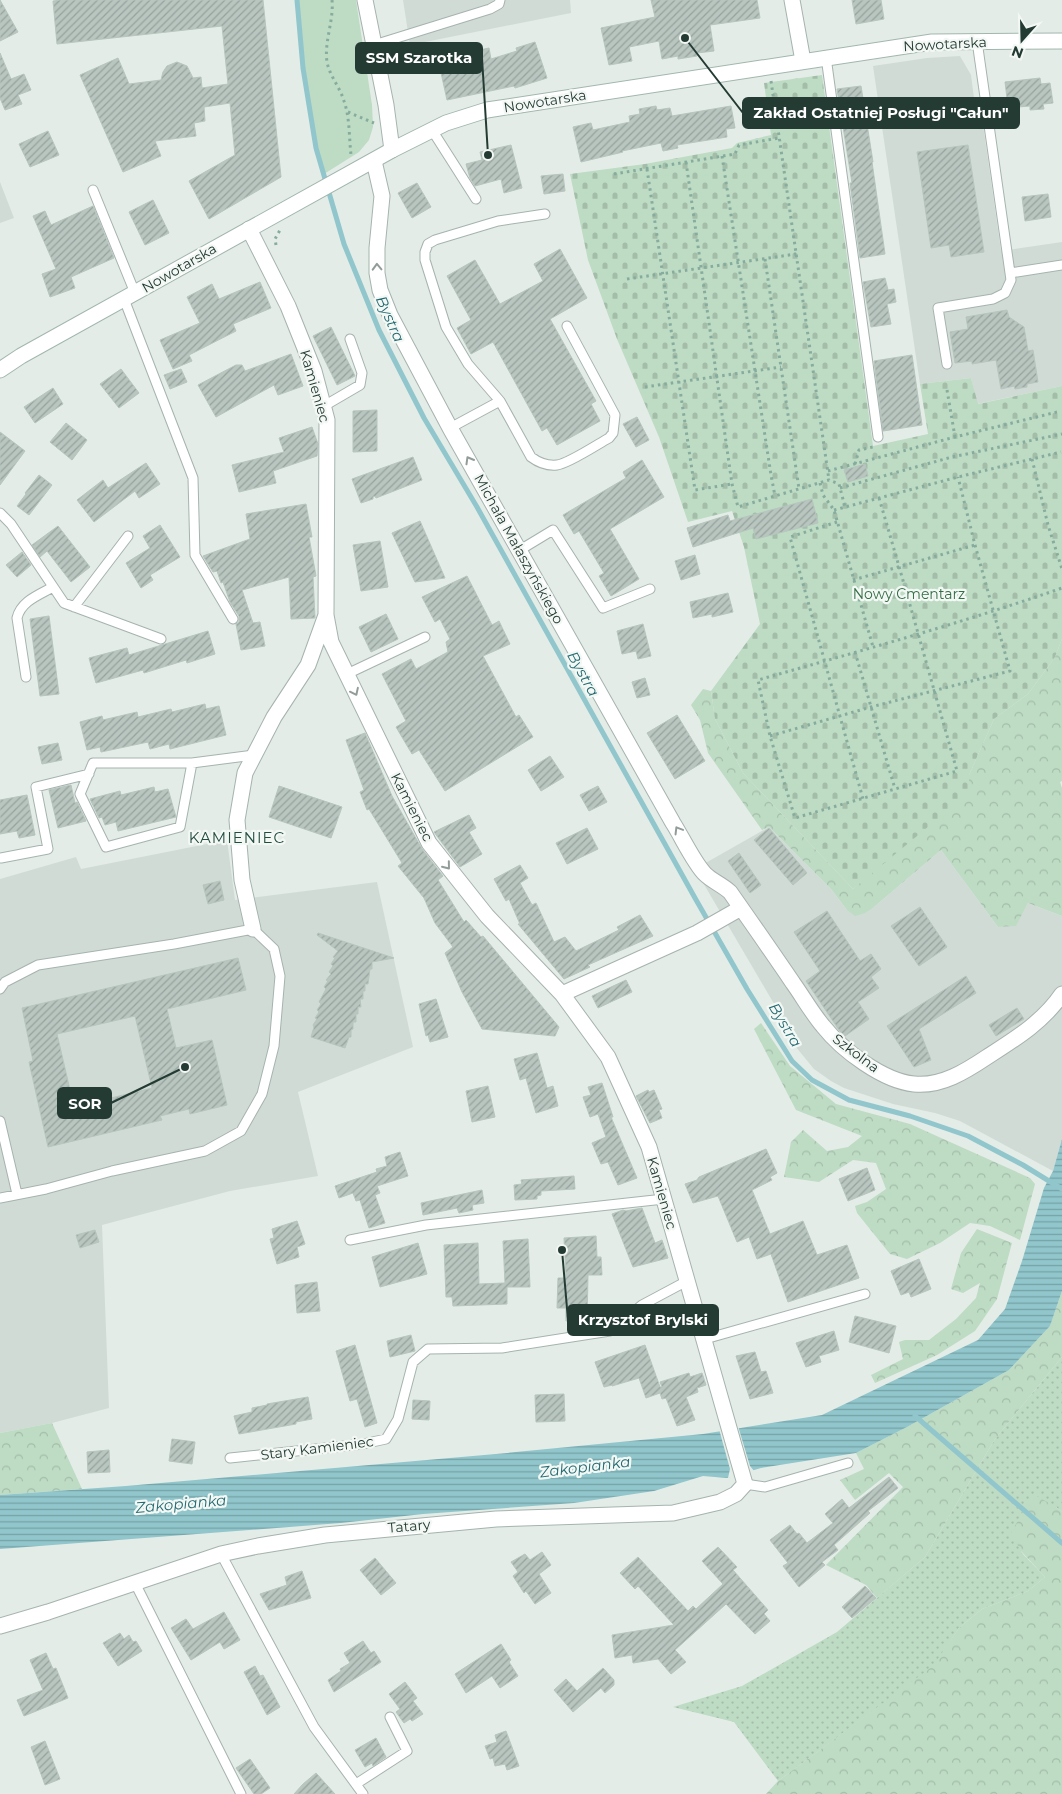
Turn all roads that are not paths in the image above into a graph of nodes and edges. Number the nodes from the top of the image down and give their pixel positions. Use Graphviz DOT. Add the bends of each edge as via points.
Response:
graph roads {
  1 [pos="365,0"];
  2 [pos="500,0"];
  3 [pos="792,0"];
  4 [pos="977,41"];
  5 [pos="1062,41"];
  6 [pos="374,45"];
  7 [pos="826,58"];
  8 [pos="803,61"];
  9 [pos="432,130"];
  10 [pos="392,150"];
  11 [pos="374,161"];
  12 [pos="93,190"];
  13 [pos="476,199"];
  14 [pos="545,214"];
  15 [pos="249,229"];
  16 [pos="1062,265"];
  17 [pos="1010,273"];
  18 [pos="130,296"];
  19 [pos="567,326"];
  20 [pos="350,340"];
  21 [pos="947,364"];
  22 [pos="0,370"];
  23 [pos="500,400"];
  24 [pos="324,406"];
  25 [pos="450,428"];
  26 [pos="878,437"];
  27 [pos="0,513"];
  28 [pos="128,536"];
  29 [pos="520,550"];
  30 [pos="54,587"];
  31 [pos="650,589"];
  32 [pos="74,607"];
  33 [pos="326,615"];
  34 [pos="233,619"];
  35 [pos="425,637"];
  36 [pos="161,639"];
  37 [pos="346,674"];
  38 [pos="26,677"];
  39 [pos="254,755"];
  40 [pos="192,763"];
  41 [pos="89,774"];
  42 [pos="1,858"];
  43 [pos="741,908"];
  44 [pos="253,929"];
  45 [pos="0,989"];
  46 [pos="562,994"];
  47 [pos="1062,994"];
  48 [pos="0,1121"];
  49 [pos="18,1194"];
  50 [pos="0,1198"];
  51 [pos="664,1199"];
  52 [pos="350,1240"];
  53 [pos="687,1280"];
  54 [pos="865,1294"];
  55 [pos="705,1339"];
  56 [pos="230,1458"];
  57 [pos="848,1463"];
  58 [pos="744,1479"];
  59 [pos="221,1554"];
  60 [pos="134,1583"];
  61 [pos="0,1626"];
  62 [pos="390,1717"];
  63 [pos="356,1784"];
  64 [pos="241,1794"];
  65 [pos="363,1794"];
  1 -- 6 [label="street"];
  2 -- 6 [label="lane" via="490,9"];
  3 -- 8 [label="street"];
  4 -- 5 [label="street, Nowotarska"];
  4 -- 7 [label="street, Nowotarska" via="932,42"];
  4 -- 17 [label="lane"];
  6 -- 10 [label="street"];
  7 -- 8 [label="street, Nowotarska"];
  7 -- 26 [label="lane"];
  8 -- 9 [label="street, Nowotarska" via="487,110"];
  9 -- 10 [label="street, Nowotarska"];
  9 -- 13 [label="lane"];
  10 -- 11 [label="street, Nowotarska"];
  11 -- 15 [label="street, Nowotarska" via="350,168 309,197"];
  25 -- 11 [label="street, Michała Małaszyńskiego, one-way" via="380,290 377,248 382,196"];
  12 -- 18 [label="lane"];
  14 -- 23 [label="lane" via="478,226 435,240 428,244 425,252 446,327 468,364"];
  15 -- 18 [label="street, Nowotarska"];
  15 -- 24 [label="street, Kamieniec" via="288,306"];
  16 -- 17 [label="lane"];
  17 -- 21 [label="lane" via="1005,293 993,299 938,308"];
  18 -- 22 [label="street, Nowotarska"];
  18 -- 34 [label="lane" via="193,478 195,555"];
  19 -- 23 [label="lane" via="615,416 614,433 559,465 548,465 531,457"];
  20 -- 24 [label="lane" via="362,373 360,385"];
  23 -- 25 [label="lane"];
  24 -- 33 [label="street, Kamieniec" via="327,420"];
  29 -- 25 [label="street, Michała Małaszyńskiego, one-way"];
  27 -- 30 [label="lane"];
  28 -- 32 [label="lane"];
  29 -- 31 [label="lane" via="553,530 603,608"];
  43 -- 29 [label="street, Michała Małaszyńskiego, one-way" via="720,883 702,872"];
  30 -- 32 [label="lane" via="64,603"];
  30 -- 38 [label="lane" via="28,600 19,611 17,618"];
  32 -- 36 [label="lane"];
  33 -- 37 [label="street, Kamieniec" via="331,642"];
  33 -- 39 [label="street, Kamieniec" via="308,665"];
  35 -- 37 [label="lane"];
  37 -- 46 [label="street, Kamieniec, one-way" via="429,843 487,916"];
  39 -- 40 [label="lane"];
  39 -- 44 [label="street, Kamieniec" via="245,773 237,820 242,880"];
  40 -- 41 [label="lane" via="93,763"];
  40 -- 41 [label="lane" via="180,827 106,847 80,794"];
  41 -- 42 [label="lane" via="36,787 48,849"];
  43 -- 46 [label="street" via="697,933"];
  43 -- 47 [label="street, Szkolna" via="824,1027 866,1064 891,1078 915,1084 939,1082 961,1074 1041,1020"];
  44 -- 45 [label="lane" via="38,965 5,982"];
  44 -- 49 [label="lane" via="274,949 280,976 274,1046 262,1094 241,1131 205,1151"];
  46 -- 51 [label="street, Kamieniec" via="608,1057 649,1147"];
  48 -- 49 [label="lane"];
  49 -- 50 [label="lane"];
  51 -- 52 [label="lane" via="426,1225"];
  51 -- 53 [label="street, Kamieniec"];
  53 -- 55 [label="street, Kamieniec"];
  53 -- 56 [label="lane, Stary Kamieniec" via="642,1305 610,1331 502,1348 428,1349 413,1362 398,1419 386,1439"];
  54 -- 55 [label="lane"];
  55 -- 58 [label="street, Kamieniec"];
  57 -- 58 [label="lane" via="766,1487"];
  58 -- 59 [label="street, Tatary" via="736,1494 720,1502 673,1513 496,1519 391,1528 314,1536"];
  59 -- 60 [label="street, Tatary"];
  59 -- 63 [label="lane" via="314,1727"];
  60 -- 61 [label="street, Tatary"];
  60 -- 64 [label="lane"];
  62 -- 63 [label="lane" via="408,1751"];
  63 -- 65 [label="lane"];
}
